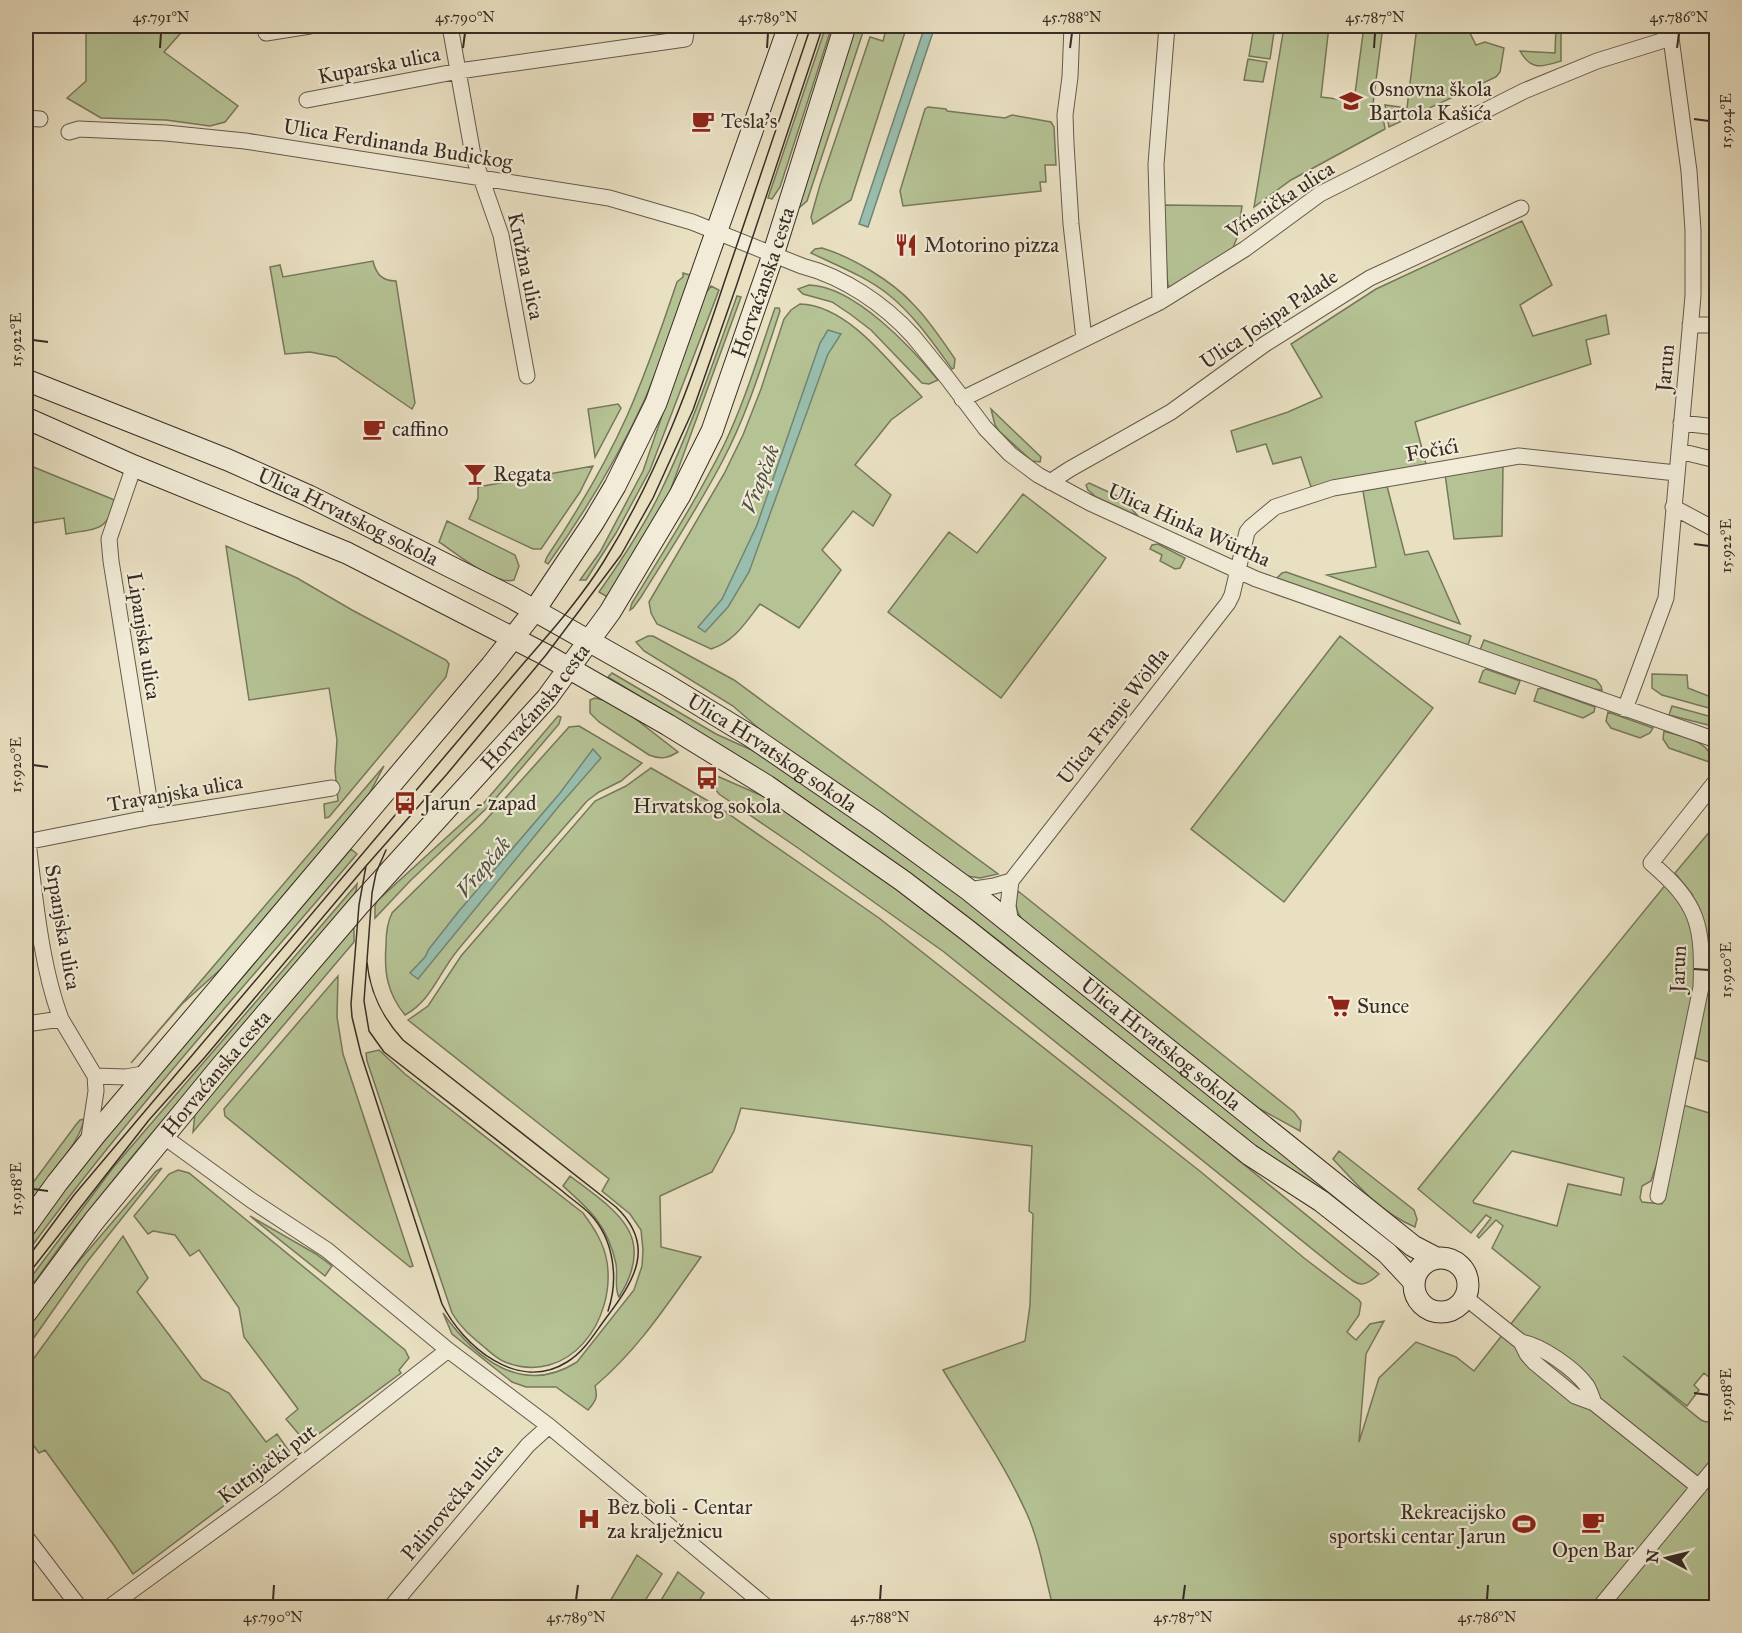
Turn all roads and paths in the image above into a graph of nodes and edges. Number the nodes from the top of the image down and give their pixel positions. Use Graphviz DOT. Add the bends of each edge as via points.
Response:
graph roads {
  1 [pos="309,26"];
  2 [pos="450,26"];
  3 [pos="789,26"];
  4 [pos="845,26"];
  5 [pos="1072,26"];
  6 [pos="1167,26"];
  7 [pos="686,32"];
  8 [pos="1672,32"];
  9 [pos="266,33"];
  10 [pos="459,71"];
  11 [pos="307,100"];
  12 [pos="69,132"];
  13 [pos="482,179"];
  14 [pos="1521,208"];
  15 [pos="716,232"];
  16 [pos="773,255"];
  17 [pos="1160,302"];
  18 [pos="1690,325"];
  19 [pos="1716,325"];
  20 [pos="1084,339"];
  21 [pos="527,376"];
  22 [pos="26,380"];
  23 [pos="962,399"];
  24 [pos="26,418"];
  25 [pos="1681,423"];
  26 [pos="1716,427"];
  27 [pos="1678,451"];
  28 [pos="1716,460"];
  29 [pos="134,466"];
  30 [pos="1676,474"];
  31 [pos="1050,482"];
  32 [pos="1673,507"];
  33 [pos="1716,530"];
  34 [pos="1237,572"];
  35 [pos="534,611"];
  36 [pos="514,638"];
  37 [pos="588,642"];
  38 [pos="570,667"];
  39 [pos="1625,709"];
  40 [pos="1716,740"];
  41 [pos="1716,781"];
  42 [pos="332,788"];
  43 [pos="152,816"];
  44 [pos="27,842"];
  45 [pos="1011,881"];
  46 [pos="969,890"];
  47 [pos="1011,923"];
  48 [pos="61,1019"];
  49 [pos="26,1024"];
  50 [pos="147,1073"];
  51 [pos="95,1076"];
  52 [pos="164,1136"];
  53 [pos="88,1144"];
  54 [pos="1658,1196"];
  55 [pos="26,1226"];
  56 [pos="1436,1258"];
  57 [pos="1414,1282"];
  58 [pos="1466,1298"];
  59 [pos="26,1313"];
  60 [pos="448,1350"];
  61 [pos="549,1426"];
  62 [pos="1716,1466"];
  63 [pos="1699,1487"];
  64 [pos="26,1537"];
  65 [pos="80,1608"];
  66 [pos="108,1608"];
  67 [pos="390,1608"];
  68 [pos="768,1608"];
  69 [pos="1599,1608"];
  1 -- 9 [label="street"];
  2 -- 10 [label="street, Kružna ulica"];
  3 -- 15 [label="street"];
  4 -- 16 [label="street, Horvaćanska cesta"];
  5 -- 20 [label="street" via="1066,144"];
  6 -- 17 [label="street" via="1156,164"];
  7 -- 10 [label="street, Kuparska ulica"];
  8 -- 17 [label="street, Vrisnička ulica" via="1524,92 1320,194 1245,249"];
  8 -- 18 [label="street, Jarun" via="1689,171 1693,296"];
  10 -- 11 [label="street, Kuparska ulica"];
  10 -- 13 [label="street, Kružna ulica" via="473,155"];
  12 -- 13 [label="street, Ulica Ferdinanda Budickog" via="79,129 166,133 245,141"];
  13 -- 15 [label="street, Ulica Ferdinanda Budickog" via="609,198"];
  13 -- 21 [label="street, Kružna ulica" via="501,235"];
  14 -- 31 [label="street, Ulica Josipa Palade" via="1370,278 1265,344 1171,412"];
  15 -- 16 [label="street, Ulica Hinka Würtha"];
  15 -- 35 [label="street" via="656,403 615,486"];
  16 -- 23 [label="street, Ulica Hinka Würtha" via="841,282 880,306 913,336"];
  16 -- 37 [label="street, Horvaćanska cesta" via="712,431 668,515"];
  17 -- 20 [label="street, Vrisnička ulica"];
  18 -- 19 [label="street"];
  18 -- 25 [label="street, Jarun"];
  20 -- 23 [label="street, Vrisnička ulica"];
  22 -- 35 [label="street, Ulica Hrvatskog sokola" via="309,496"];
  23 -- 31 [label="street, Ulica Hinka Würtha" via="1010,454"];
  24 -- 29 [label="street, Ulica Hrvatskog sokola"];
  25 -- 26 [label="street"];
  25 -- 27 [label="street, Jarun"];
  27 -- 28 [label="street"];
  27 -- 30 [label="street, Jarun"];
  29 -- 36 [label="street, Ulica Hrvatskog sokola" via="347,553"];
  29 -- 43 [label="street, Lipanjska ulica" via="109,539"];
  30 -- 32 [label="street, Jarun"];
  30 -- 34 [label="street, Fočići" via="1519,456 1333,488 1275,507 1261,518 1245,537"];
  31 -- 34 [label="street, Ulica Hinka Würtha"];
  32 -- 33 [label="street"];
  32 -- 39 [label="street, Jarun" via="1666,598"];
  34 -- 39 [label="street, Ulica Hinka Würtha"];
  34 -- 45 [label="street, Ulica Franje Wölfla" via="1228,603"];
  35 -- 36 [label="street"];
  35 -- 37 [label="street, Ulica Hrvatskog sokola"];
  36 -- 38 [label="street, Ulica Hrvatskog sokola"];
  36 -- 50 [label="street"];
  37 -- 38 [label="street, Horvaćanska cesta"];
  37 -- 46 [label="street, Ulica Hrvatskog sokola" via="752,737"];
  38 -- 52 [label="street, Horvaćanska cesta" via="547,698 359,905"];
  38 -- 57 [label="street, Ulica Hrvatskog sokola" via="759,782 903,881 1250,1155 1321,1201 1387,1253"];
  39 -- 40 [label="street, Ulica Hinka Würtha"];
  41 -- 54 [label="street, Jarun" via="1651,863 1672,881 1693,909 1702,962 1701,987"];
  42 -- 43 [label="street, Travanjska ulica"];
  43 -- 44 [label="street, Travanjska ulica"];
  44 -- 48 [label="street, Srpanjska ulica" via="46,966"];
  45 -- 46 [label="street"];
  45 -- 47 [label="street"];
  46 -- 47 [label="street, Ulica Hrvatskog sokola"];
  47 -- 56 [label="street, Ulica Hrvatskog sokola" via="1413,1246"];
  48 -- 49 [label="street, Srpanjska ulica"];
  48 -- 51 [label="street, Srpanjska ulica"];
  50 -- 51 [label="street"];
  50 -- 53 [label="street"];
  51 -- 53 [label="street"];
  52 -- 59 [label="street, Horvaćanska cesta"];
  52 -- 60 [label="street" via="327,1250"];
  53 -- 55 [label="street"];
  56 -- 57 [label="street" via="1421,1266"];
  56 -- 58 [label="street" via="1451,1259 1463,1269 1469,1283"];
  57 -- 58 [label="street" via="1417,1298 1429,1310 1454,1310"];
  58 -- 63 [label="street" via="1521,1342 1535,1363 1575,1396 1594,1403"];
  60 -- 61 [label="street"];
  60 -- 66 [label="street, Kutnjački put" via="271,1489"];
  61 -- 67 [label="street, Palinovečka ulica" via="528,1445"];
  61 -- 68 [label="street"];
  62 -- 63 [label="street"];
  63 -- 69 [label="street"];
  64 -- 65 [label="street"];
}
